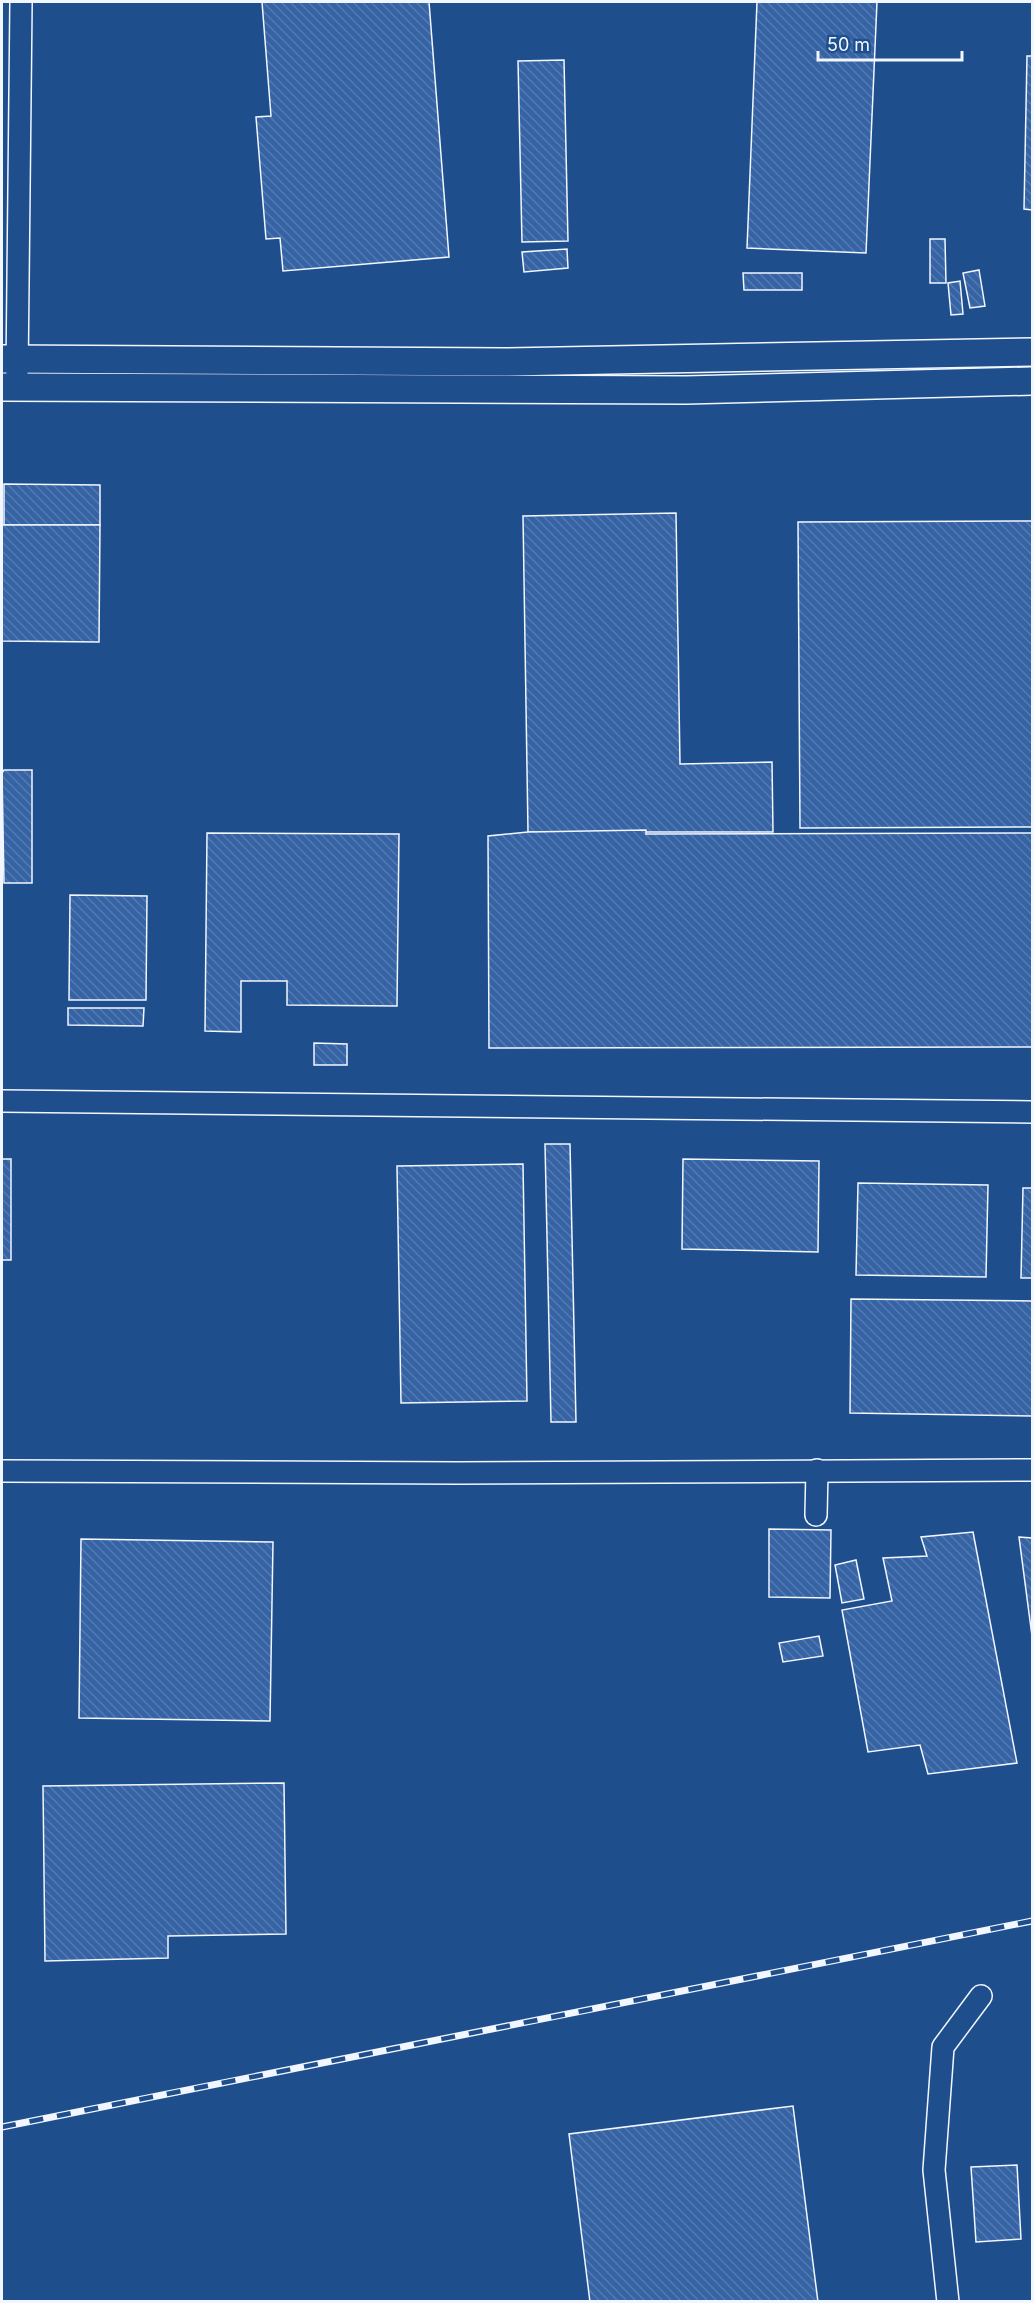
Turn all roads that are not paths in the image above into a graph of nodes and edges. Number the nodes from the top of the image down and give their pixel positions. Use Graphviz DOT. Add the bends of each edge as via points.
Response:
graph roads {
  1 [pos="21,2"];
  2 [pos="1032,352"];
  3 [pos="9,359"];
  4 [pos="1032,381"];
  5 [pos="9,387"];
  6 [pos="2,1101"];
  7 [pos="1032,1112"];
  8 [pos="817,1470"];
  9 [pos="1032,1470"];
  10 [pos="2,1471"];
  11 [pos="816,1515"];
  12 [pos="981,1996"];
  13 [pos="948,2301"];
  1 -- 3 [label="street"];
  2 -- 3 [label="main road" via="504,362"];
  3 -- 5 [label="street"];
  4 -- 5 [label="main road" via="686,390"];
  6 -- 7 [label="street"];
  8 -- 9 [label="street"];
  8 -- 10 [label="street"];
  8 -- 11 [label="street"];
  12 -- 13 [label="street" via="943,2047 934,2170"];
}
